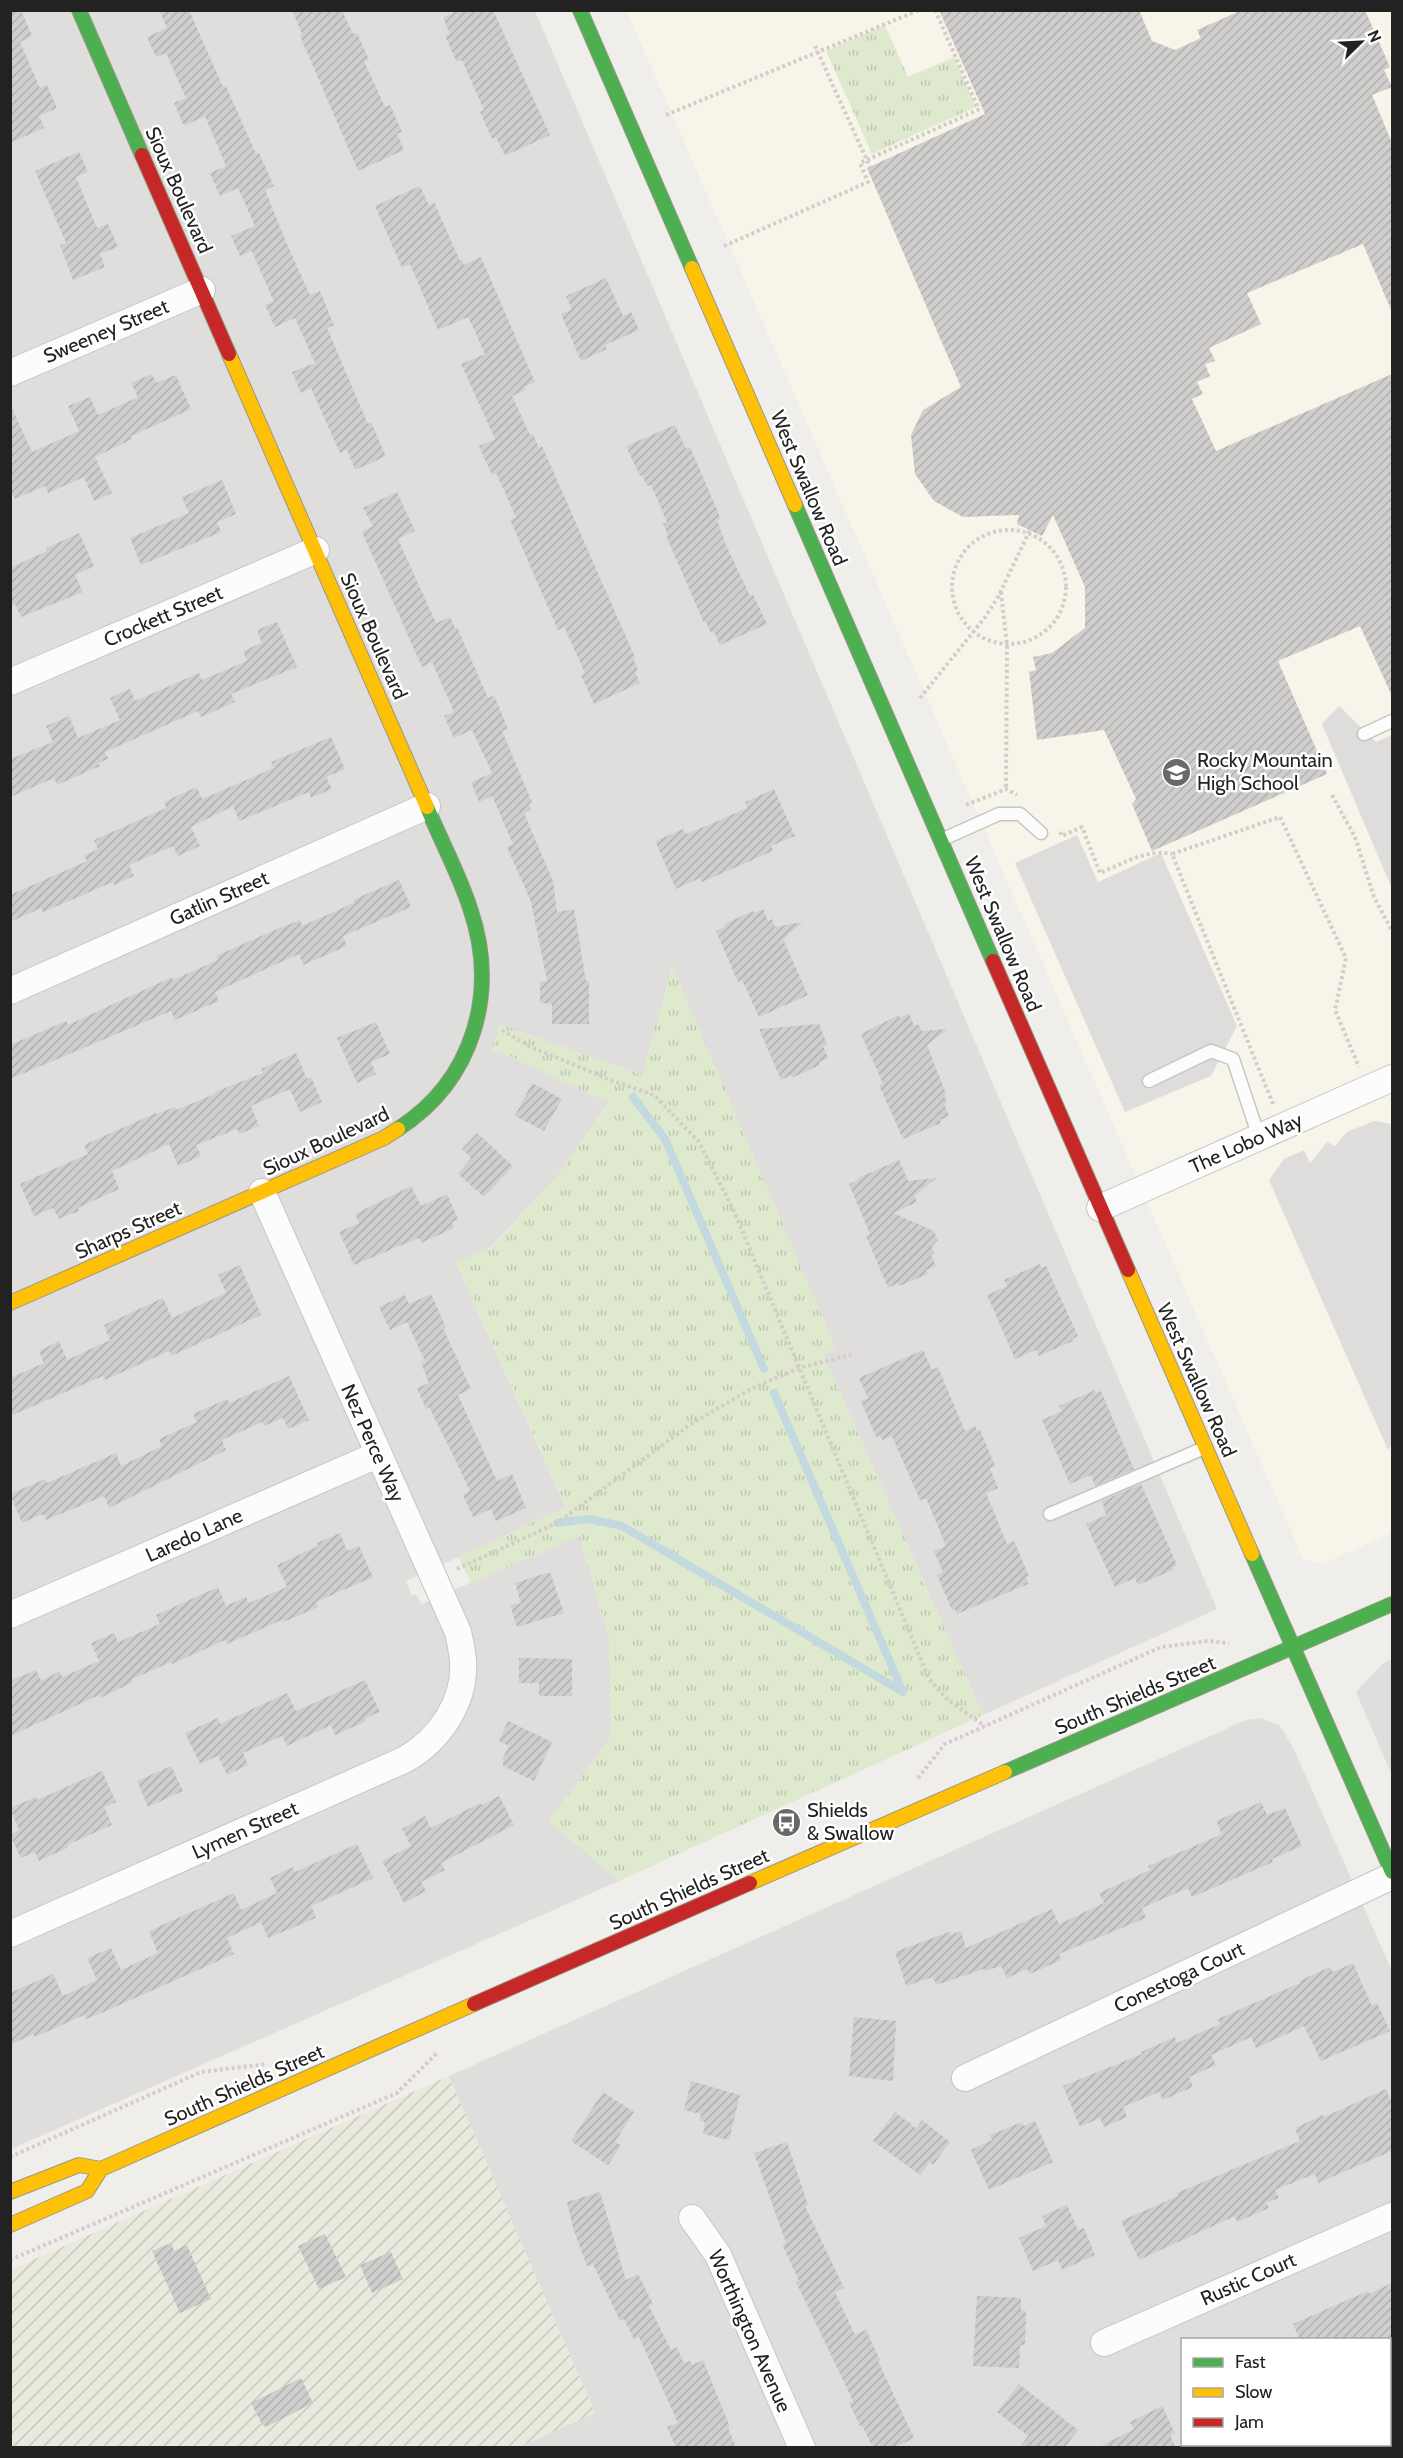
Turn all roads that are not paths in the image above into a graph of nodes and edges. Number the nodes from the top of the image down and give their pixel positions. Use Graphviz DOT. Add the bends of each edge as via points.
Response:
graph roads {
  1 [pos="79,10"];
  2 [pos="580,10"];
  3 [pos="202,290"];
  4 [pos="10,373"];
  5 [pos="316,550"];
  6 [pos="10,682"];
  7 [pos="1392,722"];
  8 [pos="1364,734"];
  9 [pos="427,806"];
  10 [pos="1041,833"];
  11 [pos="940,840"];
  12 [pos="10,991"];
  13 [pos="1392,1078"];
  14 [pos="1149,1081"];
  15 [pos="1259,1137"];
  16 [pos="262,1192"];
  17 [pos="1100,1208"];
  18 [pos="10,1303"];
  19 [pos="1205,1448"];
  20 [pos="377,1455"];
  21 [pos="1050,1514"];
  22 [pos="1392,1604"];
  23 [pos="10,1615"];
  24 [pos="1294,1648"];
  25 [pos="458,1699"];
  26 [pos="1392,1874"];
  27 [pos="10,1934"];
  28 [pos="965,2078"];
  29 [pos="101,2169"];
  30 [pos="10,2192"];
  31 [pos="1392,2216"];
  32 [pos="692,2218"];
  33 [pos="10,2225"];
  34 [pos="1104,2343"];
  35 [pos="802,2448"];
  1 -- 3 [label="street, Sioux Boulevard"];
  2 -- 11 [label="street, West Swallow Road"];
  3 -- 4 [label="street, Sweeney Street"];
  3 -- 5 [label="street, Sioux Boulevard"];
  5 -- 6 [label="street, Crockett Street"];
  5 -- 9 [label="street, Sioux Boulevard"];
  7 -- 8 [label="lane"];
  9 -- 12 [label="street, Gatlin Street"];
  9 -- 16 [label="street, Sioux Boulevard" via="470,907 481,951 479,1016 461,1066 428,1108 405,1126"];
  10 -- 11 [label="lane" via="1020,814 999,814"];
  11 -- 17 [label="street, West Swallow Road"];
  13 -- 15 [label="street, The Lobo Way"];
  14 -- 15 [label="lane" via="1211,1051 1233,1059"];
  15 -- 17 [label="street, The Lobo Way"];
  16 -- 18 [label="street, Sharps Street"];
  16 -- 20 [label="street, Nez Perce Way"];
  17 -- 19 [label="street, West Swallow Road"];
  19 -- 21 [label="lane"];
  19 -- 24 [label="street, West Swallow Road"];
  20 -- 23 [label="street, Laredo Lane"];
  20 -- 25 [label="street, Nez Perce Way" via="458,1632 463,1659"];
  22 -- 24 [label="street, South Shields Street"];
  24 -- 26 [label="street, West Swallow Road"];
  24 -- 29 [label="street, South Shields Street"];
  25 -- 27 [label="street, Lymen Street" via="435,1736 404,1760"];
  26 -- 28 [label="street, Conestoga Court"];
  29 -- 30 [label="street, South Shields Street" via="79,2165"];
  29 -- 33 [label="street, South Shields Street" via="87,2191"];
  31 -- 34 [label="street, Rustic Court"];
  32 -- 35 [label="street, Worthington Avenue" via="718,2255"];
}
